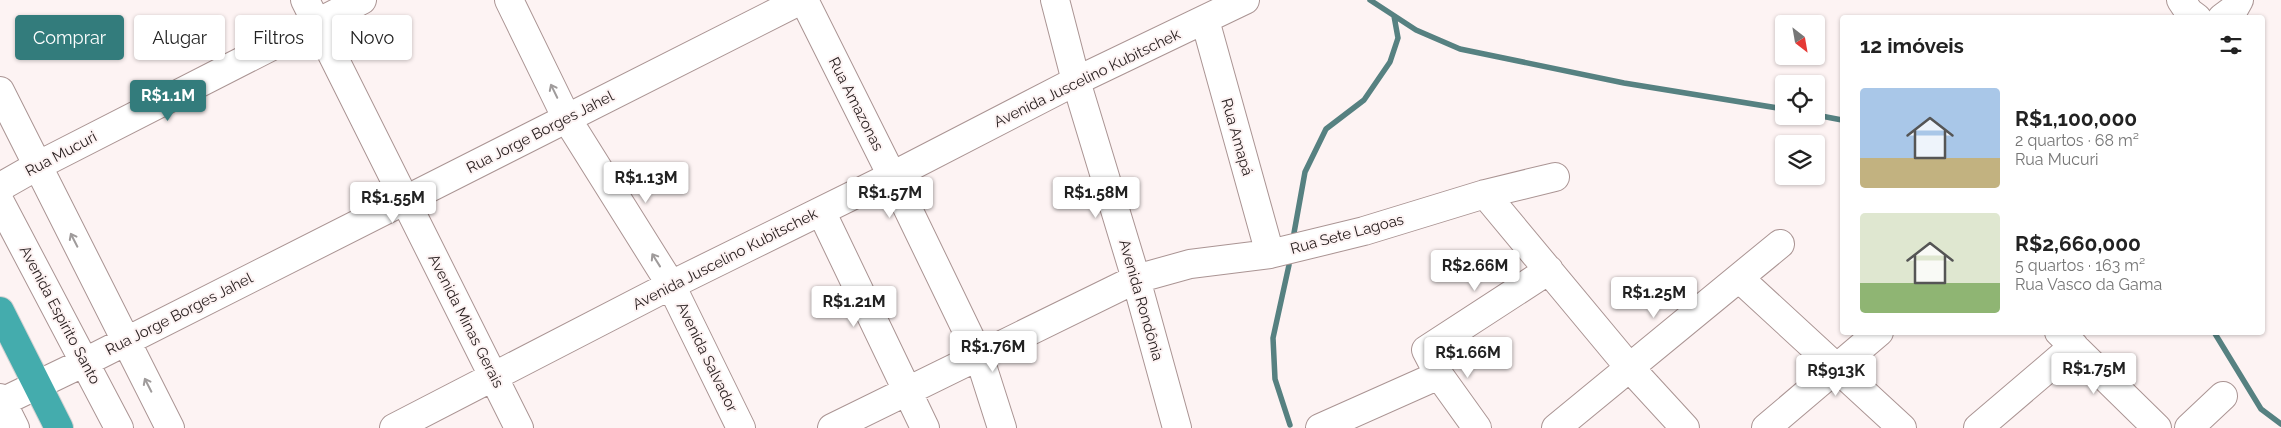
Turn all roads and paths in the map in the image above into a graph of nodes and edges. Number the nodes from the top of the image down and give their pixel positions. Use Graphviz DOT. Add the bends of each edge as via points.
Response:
graph roads {
  1 [pos="362,0"];
  2 [pos="509,0"];
  3 [pos="802,0"];
  4 [pos="1055,0"];
  5 [pos="1245,0"];
  6 [pos="2181,0"];
  7 [pos="2239,0"];
  8 [pos="311,11"];
  9 [pos="2193,15"];
  10 [pos="2226,15"];
  11 [pos="1205,20"];
  12 [pos="1076,81"];
  13 [pos="0,92"];
  14 [pos="567,119"];
  15 [pos="37,166"];
  16 [pos="892,176"];
  17 [pos="1555,177"];
  18 [pos="0,187"];
  19 [pos="1484,194"];
  20 [pos="404,200"];
  21 [pos="0,202"];
  22 [pos="821,211"];
  23 [pos="1780,244"];
  24 [pos="1270,254"];
  25 [pos="1549,270"];
  26 [pos="1739,278"];
  27 [pos="1136,279"];
  28 [pos="671,285"];
  29 [pos="0,311"];
  30 [pos="1876,335"];
  31 [pos="2066,339"];
  32 [pos="125,341"];
  33 [pos="979,356"];
  34 [pos="85,362"];
  35 [pos="1629,367"];
  36 [pos="1838,368"];
  37 [pos="1439,375"];
  38 [pos="493,377"];
  39 [pos="38,384"];
  40 [pos="908,391"];
  41 [pos="2223,396"];
  42 [pos="1,401"];
  43 [pos="1374,417"];
  44 [pos="15,428"];
  45 [pos="59,428"];
  46 [pos="119,428"];
  47 [pos="170,428"];
  48 [pos="394,428"];
  49 [pos="519,428"];
  50 [pos="741,428"];
  51 [pos="832,428"];
  52 [pos="925,428"];
  53 [pos="1002,428"];
  54 [pos="1177,428"];
  55 [pos="1320,428"];
  56 [pos="1477,428"];
  57 [pos="1556,428"];
  58 [pos="1685,428"];
  59 [pos="1766,428"];
  60 [pos="1902,428"];
  61 [pos="1978,428"];
  62 [pos="2157,428"];
  63 [pos="2189,428"];
  1 -- 8 [label="street, Rua Mucuri"];
  14 -- 2 [label="street, Avenida Salvador, one-way"];
  3 -- 14 [label="street, Rua Jorge Borges Jahel"];
  3 -- 16 [label="street, Rua Amazonas"];
  4 -- 12 [label="street, Avenida Rondônia"];
  5 -- 11 [label="street, Avenida Juscelino Kubitschek"];
  6 -- 9 [label="street"];
  7 -- 10 [label="street"];
  8 -- 15 [label="street, Rua Mucuri"];
  8 -- 20 [label="street, Avenida Minas Gerais"];
  11 -- 12 [label="street, Avenida Juscelino Kubitschek"];
  11 -- 24 [label="street, Rua Amapá"];
  12 -- 16 [label="street, Avenida Juscelino Kubitschek"];
  12 -- 27 [label="street, Avenida Rondônia"];
  13 -- 15 [label="street"];
  14 -- 20 [label="street, Rua Jorge Borges Jahel"];
  28 -- 14 [label="street, Avenida Salvador, one-way"];
  15 -- 18 [label="street, Rua Mucuri"];
  32 -- 15 [label="street, one-way"];
  16 -- 22 [label="street, Avenida Juscelino Kubitschek"];
  16 -- 33 [label="street, Rua Amazonas"];
  17 -- 19 [label="street, Rua Sete Lagoas"];
  19 -- 24 [label="street, Rua Sete Lagoas" via="1364,231"];
  19 -- 25 [label="street"];
  20 -- 32 [label="street, Rua Jorge Borges Jahel"];
  20 -- 38 [label="street, Avenida Minas Gerais"];
  21 -- 34 [label="street, Avenida Espírito Santo"];
  22 -- 28 [label="street, Avenida Juscelino Kubitschek"];
  22 -- 40 [label="street"];
  23 -- 26 [label="street"];
  24 -- 27 [label="street, Rua Sete Lagoas" via="1190,264"];
  25 -- 35 [label="street"];
  25 -- 37 [label="street" via="1426,350"];
  26 -- 35 [label="street"];
  26 -- 36 [label="street"];
  27 -- 33 [label="street, Rua Sete Lagoas"];
  27 -- 54 [label="street, Avenida Rondônia"];
  28 -- 38 [label="street, Avenida Juscelino Kubitschek"];
  28 -- 50 [label="street, Avenida Salvador"];
  29 -- 39 [label="highway"];
  30 -- 36 [label="street"];
  31 -- 61 [label="street"];
  31 -- 62 [label="street"];
  32 -- 34 [label="street, Rua Jorge Borges Jahel"];
  47 -- 32 [label="street, one-way"];
  33 -- 40 [label="street, Rua Sete Lagoas"];
  33 -- 53 [label="street, Rua Amazonas"];
  34 -- 39 [label="street, Rua Jorge Borges Jahel"];
  34 -- 46 [label="street, Avenida Espírito Santo"];
  35 -- 57 [label="street"];
  35 -- 58 [label="street"];
  36 -- 59 [label="street"];
  36 -- 60 [label="street"];
  37 -- 43 [label="street"];
  37 -- 56 [label="street"];
  38 -- 48 [label="street, Avenida Juscelino Kubitschek"];
  38 -- 49 [label="street, Avenida Minas Gerais"];
  39 -- 42 [label="street, Rua Jorge Borges Jahel"];
  39 -- 45 [label="highway"];
  40 -- 51 [label="street, Rua Sete Lagoas"];
  40 -- 52 [label="street"];
  41 -- 63 [label="street"];
  42 -- 44 [label="street"];
  43 -- 55 [label="street"];
}
